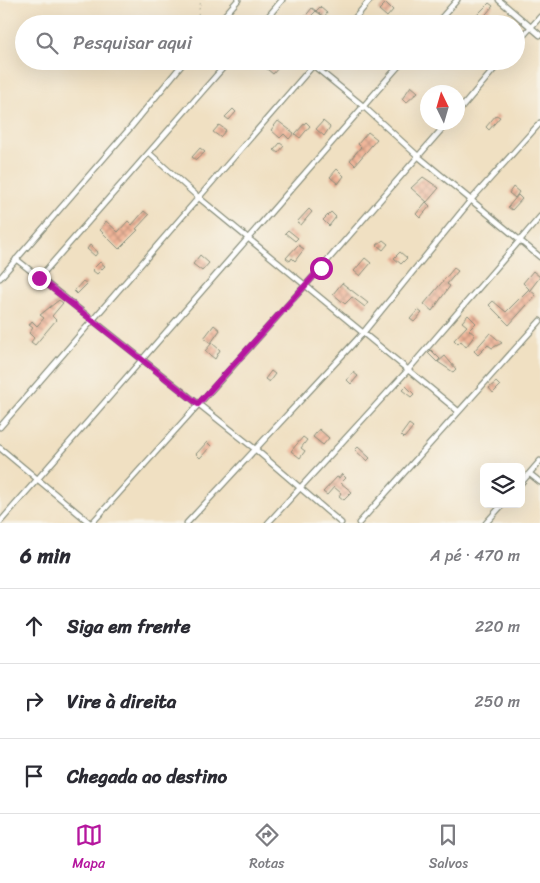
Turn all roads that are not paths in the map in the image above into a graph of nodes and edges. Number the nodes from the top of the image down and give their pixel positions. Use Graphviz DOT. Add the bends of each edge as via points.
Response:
graph roads {
  1 [pos="238,0"];
  2 [pos="282,0"];
  3 [pos="370,0"];
  4 [pos="457,0"];
  5 [pos="499,0"];
  6 [pos="225,15"];
  7 [pos="270,15"];
  8 [pos="358,15"];
  9 [pos="444,15"];
  10 [pos="517,15"];
  11 [pos="540,17"];
  12 [pos="525,22"];
  13 [pos="531,27"];
  14 [pos="525,34"];
  15 [pos="540,35"];
  16 [pos="178,70"];
  17 [pos="221,70"];
  18 [pos="309,70"];
  19 [pos="318,70"];
  20 [pos="395,70"];
  21 [pos="493,70"];
  22 [pos="465,104"];
  23 [pos="363,106"];
  24 [pos="540,123"];
  25 [pos="442,130"];
  26 [pos="149,153"];
  27 [pos="419,158"];
  28 [pos="198,197"];
  29 [pos="471,200"];
  30 [pos="540,217"];
  31 [pos="249,238"];
  32 [pos="520,239"];
  33 [pos="540,257"];
  34 [pos="16,259"];
  35 [pos="0,278"];
  36 [pos="39,278"];
  37 [pos="306,285"];
  38 [pos="94,320"];
  39 [pos="540,322"];
  40 [pos="363,333"];
  41 [pos="142,360"];
  42 [pos="408,370"];
  43 [pos="198,404"];
  44 [pos="458,411"];
  45 [pos="0,427"];
  46 [pos="0,448"];
  47 [pos="255,449"];
  48 [pos="540,461"];
  49 [pos="530,474"];
  50 [pos="525,479"];
  51 [pos="37,480"];
  52 [pos="540,482"];
  53 [pos="300,488"];
  54 [pos="499,508"];
  55 [pos="0,522"];
  56 [pos="91,523"];
  57 [pos="187,523"];
  58 [pos="268,523"];
  59 [pos="341,523"];
  60 [pos="359,523"];
  61 [pos="486,523"];
  1 -- 6 [label="street"];
  2 -- 7 [label="street"];
  3 -- 8 [label="street"];
  4 -- 9 [label="street"];
  5 -- 10 [label="street"];
  11 -- 13 [label="street"];
  12 -- 13 [label="street"];
  13 -- 14 [label="street"];
  13 -- 15 [label="street"];
  16 -- 34 [label="street"];
  17 -- 26 [label="street"];
  18 -- 28 [label="street"];
  19 -- 23 [label="street"];
  20 -- 23 [label="street"];
  21 -- 22 [label="street"];
  23 -- 27 [label="street"];
  23 -- 31 [label="street"];
  24 -- 29 [label="street"];
  25 -- 27 [label="street"];
  26 -- 28 [label="street"];
  26 -- 36 [label="street"];
  27 -- 29 [label="street"];
  27 -- 37 [label="street"];
  28 -- 31 [label="street"];
  28 -- 38 [label="street"];
  29 -- 32 [label="street"];
  29 -- 40 [label="street"];
  30 -- 32 [label="street"];
  31 -- 37 [label="street"];
  31 -- 41 [label="street"];
  32 -- 33 [label="street"];
  32 -- 42 [label="street"];
  34 -- 35 [label="street"];
  34 -- 36 [label="street"];
  36 -- 38 [label="street"];
  37 -- 40 [label="street"];
  37 -- 43 [label="street"];
  38 -- 41 [label="street"];
  38 -- 45 [label="street"];
  39 -- 44 [label="street"];
  40 -- 42 [label="street"];
  40 -- 47 [label="street"];
  41 -- 43 [label="street"];
  41 -- 51 [label="street"];
  42 -- 44 [label="street"];
  42 -- 53 [label="street"];
  43 -- 47 [label="street"];
  43 -- 56 [label="street"];
  44 -- 60 [label="street"];
  46 -- 51 [label="street"];
  47 -- 53 [label="street"];
  47 -- 57 [label="street"];
  48 -- 49 [label="street"];
  49 -- 50 [label="street"];
  49 -- 52 [label="street"];
  51 -- 55 [label="street"];
  51 -- 56 [label="street"];
  53 -- 58 [label="street"];
  53 -- 59 [label="street"];
  54 -- 61 [label="street"];
}
